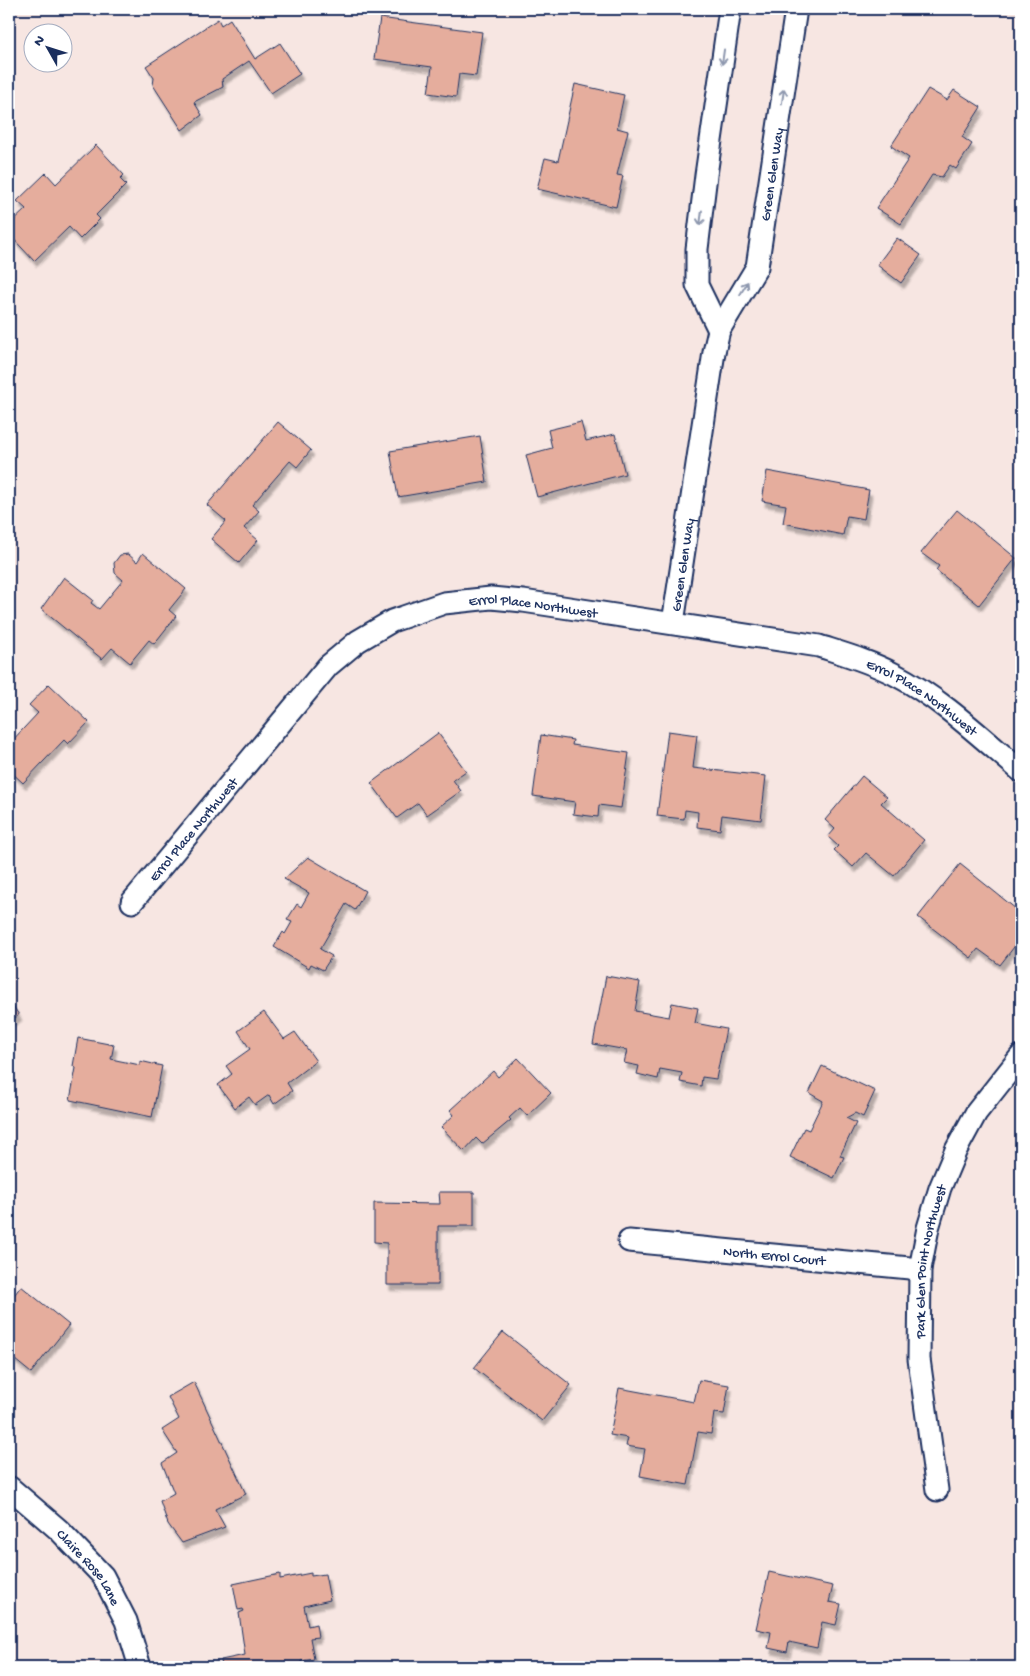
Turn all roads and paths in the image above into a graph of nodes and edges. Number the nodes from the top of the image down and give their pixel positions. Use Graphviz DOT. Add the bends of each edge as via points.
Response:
graph roads {
  1 [pos="730,9"];
  2 [pos="796,9"];
  3 [pos="719,330"];
  4 [pos="673,623"];
  5 [pos="1021,770"];
  6 [pos="132,902"];
  7 [pos="1021,1056"];
  8 [pos="629,1241"];
  9 [pos="920,1269"];
  10 [pos="9,1487"];
  11 [pos="937,1490"];
  12 [pos="140,1667"];
  1 -- 3 [label="street, one-way" via="697,249 697,285"];
  3 -- 2 [label="street, Green Glen Way, one-way" via="757,267"];
  3 -- 4 [label="street, Green Glen Way"];
  4 -- 5 [label="street, Errol Place Northwest" via="819,646 860,658 895,674 945,708"];
  4 -- 6 [label="street, Errol Place Northwest" via="491,598 444,603 392,621 358,641 328,666"];
  7 -- 9 [label="street, Park Glen Point Northwest" via="976,1113 956,1150 935,1204"];
  8 -- 9 [label="street, North Errol Court"];
  9 -- 11 [label="street, Park Glen Point Northwest" via="919,1359"];
  10 -- 12 [label="street, Claire Rose Lane" via="59,1530 102,1576 126,1621"];
}
